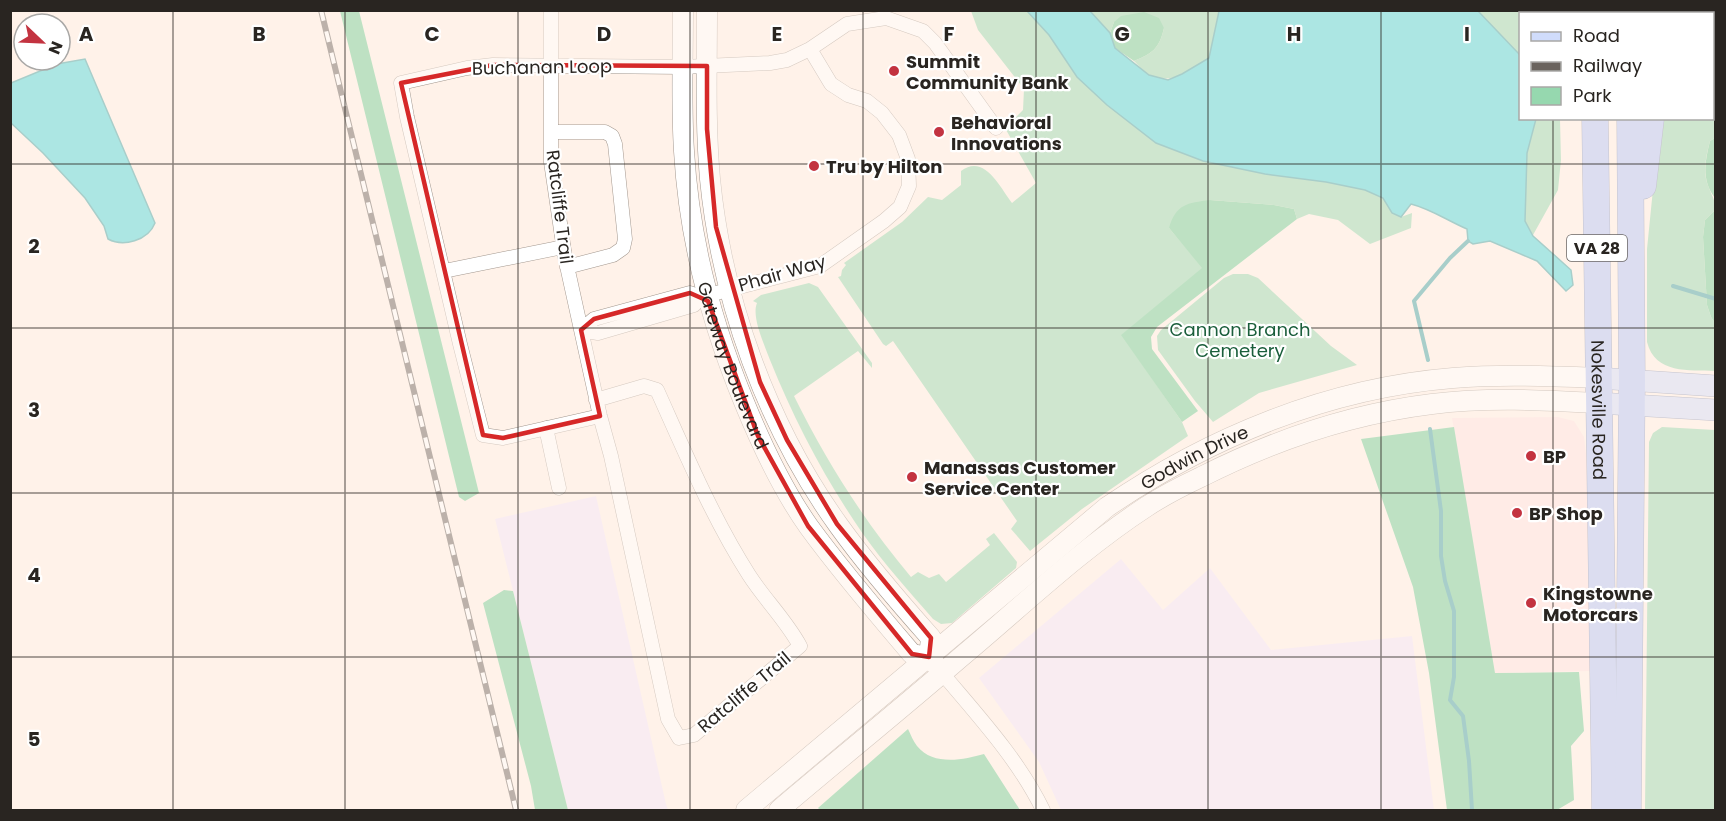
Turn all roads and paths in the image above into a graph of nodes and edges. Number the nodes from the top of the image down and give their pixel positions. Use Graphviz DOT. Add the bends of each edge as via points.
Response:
graph roads {
  1 [pos="551,10"];
  2 [pos="683,10"];
  3 [pos="707,10"];
  4 [pos="810,49"];
  5 [pos="707,66"];
  6 [pos="551,67"];
  7 [pos="683,67"];
  8 [pos="1595,120"];
  9 [pos="1630,120"];
  10 [pos="1651,120"];
  11 [pos="996,128"];
  12 [pos="551,132"];
  13 [pos="563,247"];
  14 [pos="1632,252"];
  15 [pos="567,267"];
  16 [pos="444,272"];
  17 [pos="731,288"];
  18 [pos="704,297"];
  19 [pos="581,330"];
  20 [pos="1632,380"];
  21 [pos="1716,386"];
  22 [pos="1598,390"];
  23 [pos="596,400"];
  24 [pos="1632,405"];
  25 [pos="1716,410"];
  26 [pos="600,416"];
  27 [pos="546,428"];
  28 [pos="1228,436"];
  29 [pos="1239,458"];
  30 [pos="560,488"];
  31 [pos="929,657"];
  32 [pos="942,673"];
  33 [pos="746,810"];
  34 [pos="779,810"];
  35 [pos="1043,810"];
  36 [pos="1605,810"];
  37 [pos="1628,810"];
  1 -- 6 [label="street, Ratcliffe Trail"];
  2 -- 7 [label="street, Gateway Boulevard"];
  3 -- 5 [label="street, Gateway Boulevard"];
  4 -- 5 [label="street, Buchanan Loop" via="770,63"];
  4 -- 11 [label="street, Buchanan Loop" via="847,24 886,18 908,24 935,43"];
  4 -- 17 [label="street, Phair Way" via="831,84 867,101 899,135 908,159 909,186 900,207 834,258 820,266"];
  5 -- 7 [label="street, Buchanan Loop"];
  5 -- 17 [label="street, Gateway Boulevard" via="710,180 716,227"];
  6 -- 7 [label="street, Buchanan Loop"];
  6 -- 12 [label="street, Ratcliffe Trail"];
  6 -- 16 [label="street, Buchanan Loop" via="493,65 401,83"];
  7 -- 18 [label="street, Gateway Boulevard" via="684,151"];
  8 -- 22 [label="highway, Nokesville Road / VA 28"];
  9 -- 14 [label="highway, Nokesville Road / VA 28"];
  10 -- 14 [label="highway"];
  12 -- 13 [label="street, Ratcliffe Trail" via="551,162"];
  12 -- 15 [label="street" via="605,132 615,144 623,248 613,255"];
  13 -- 15 [label="street, Ratcliffe Trail"];
  13 -- 16 [label="street"];
  14 -- 20 [label="highway, Nokesville Road / VA 28"];
  15 -- 19 [label="street, Ratcliffe Trail"];
  16 -- 27 [label="street, Buchanan Loop" via="483,435 503,438"];
  17 -- 18 [label="street"];
  17 -- 31 [label="street, Gateway Boulevard" via="760,382 787,440 837,524 871,570 931,638"];
  18 -- 19 [label="street" via="690,293 594,319"];
  18 -- 31 [label="street, Gateway Boulevard" via="758,436 808,526 912,654"];
  19 -- 23 [label="street, Ratcliffe Trail"];
  20 -- 21 [label="main road, Godwin Drive"];
  20 -- 22 [label="main road, Godwin Drive"];
  20 -- 24 [label="highway, Nokesville Road / VA 28"];
  22 -- 24 [label="main road, Godwin Drive"];
  22 -- 28 [label="street, Godwin Drive" via="1495,376 1450,378 1362,392"];
  22 -- 29 [label="street, Godwin Drive" via="1430,404 1374,414 1331,424"];
  22 -- 36 [label="highway, Nokesville Road / VA 28"];
  23 -- 26 [label="street, Ratcliffe Trail"];
  23 -- 26 [label="street, Ratcliffe Trail" via="644,386 657,390 697,480 749,576 800,646 694,735 679,738 668,719"];
  24 -- 25 [label="main road, Godwin Drive"];
  24 -- 37 [label="highway, Nokesville Road / VA 28"];
  26 -- 27 [label="street, Buchanan Loop"];
  27 -- 30 [label="street"];
  28 -- 29 [label="street"];
  28 -- 31 [label="street, Godwin Drive" via="1107,507"];
  29 -- 32 [label="street, Godwin Drive" via="1171,492 1116,529"];
  31 -- 32 [label="street, Gateway Boulevard"];
  31 -- 33 [label="street, Godwin Drive"];
  32 -- 34 [label="street, Godwin Drive"];
  32 -- 35 [label="street" via="997,737"];
}
